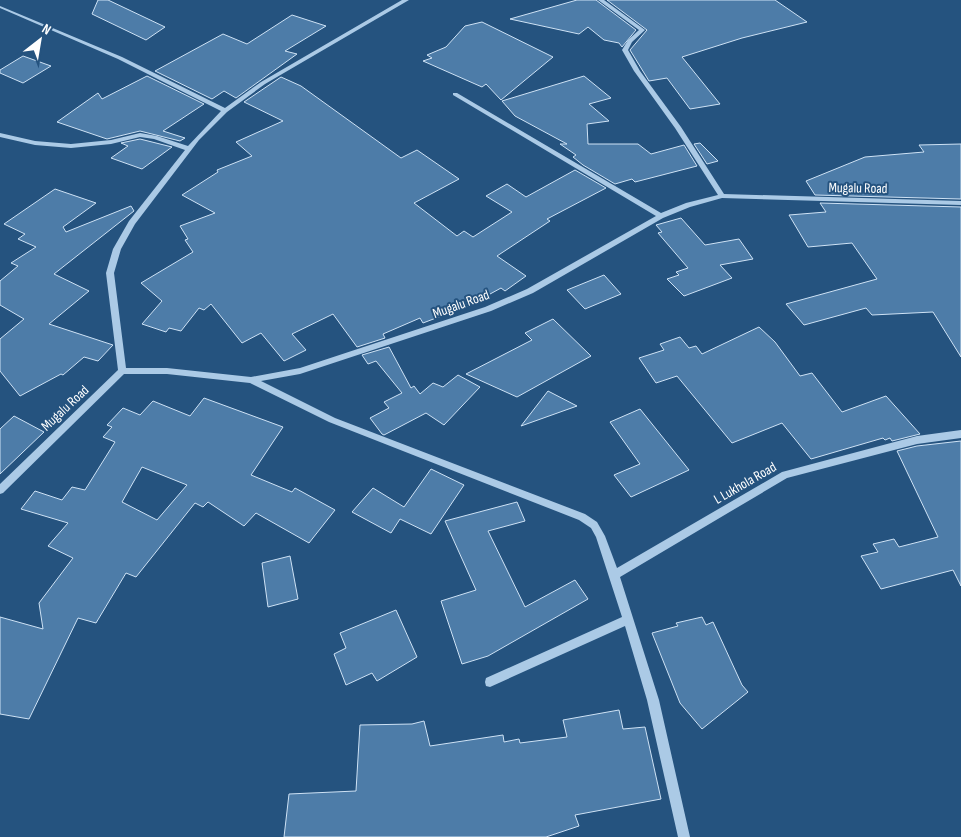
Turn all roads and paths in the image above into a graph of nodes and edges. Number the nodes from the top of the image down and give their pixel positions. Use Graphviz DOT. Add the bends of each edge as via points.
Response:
graph roads {
  1 [pos="406,0"];
  2 [pos="601,0"];
  3 [pos="1,7"];
  4 [pos="456,94"];
  5 [pos="225,111"];
  6 [pos="0,135"];
  7 [pos="189,149"];
  8 [pos="722,196"];
  9 [pos="961,203"];
  10 [pos="661,216"];
  11 [pos="122,371"];
  12 [pos="251,380"];
  13 [pos="961,434"];
  14 [pos="0,490"];
  15 [pos="614,575"];
  16 [pos="628,620"];
  17 [pos="490,682"];
  18 [pos="684,837"];
  1 -- 5 [label="street" via="263,83"];
  2 -- 8 [label="street" via="642,30 626,46 630,61"];
  3 -- 5 [label="street" via="120,58"];
  4 -- 10 [label="street"];
  5 -- 7 [label="street"];
  6 -- 7 [label="street" via="35,143 71,146 140,135"];
  7 -- 11 [label="street" via="132,223 117,249 110,273"];
  8 -- 9 [label="street, Mugalu Road"];
  8 -- 10 [label="street, Mugalu Road"];
  10 -- 12 [label="street, Mugalu Road" via="530,291 488,309 300,371"];
  11 -- 12 [label="street, Mugalu Road" via="167,371"];
  11 -- 14 [label="street, Mugalu Road"];
  12 -- 15 [label="street" via="332,420 582,517 594,525"];
  13 -- 15 [label="street, L Lukhola Road" via="917,440 785,475"];
  15 -- 16 [label="street"];
  16 -- 17 [label="street"];
  16 -- 18 [label="street" via="653,700"];
}
